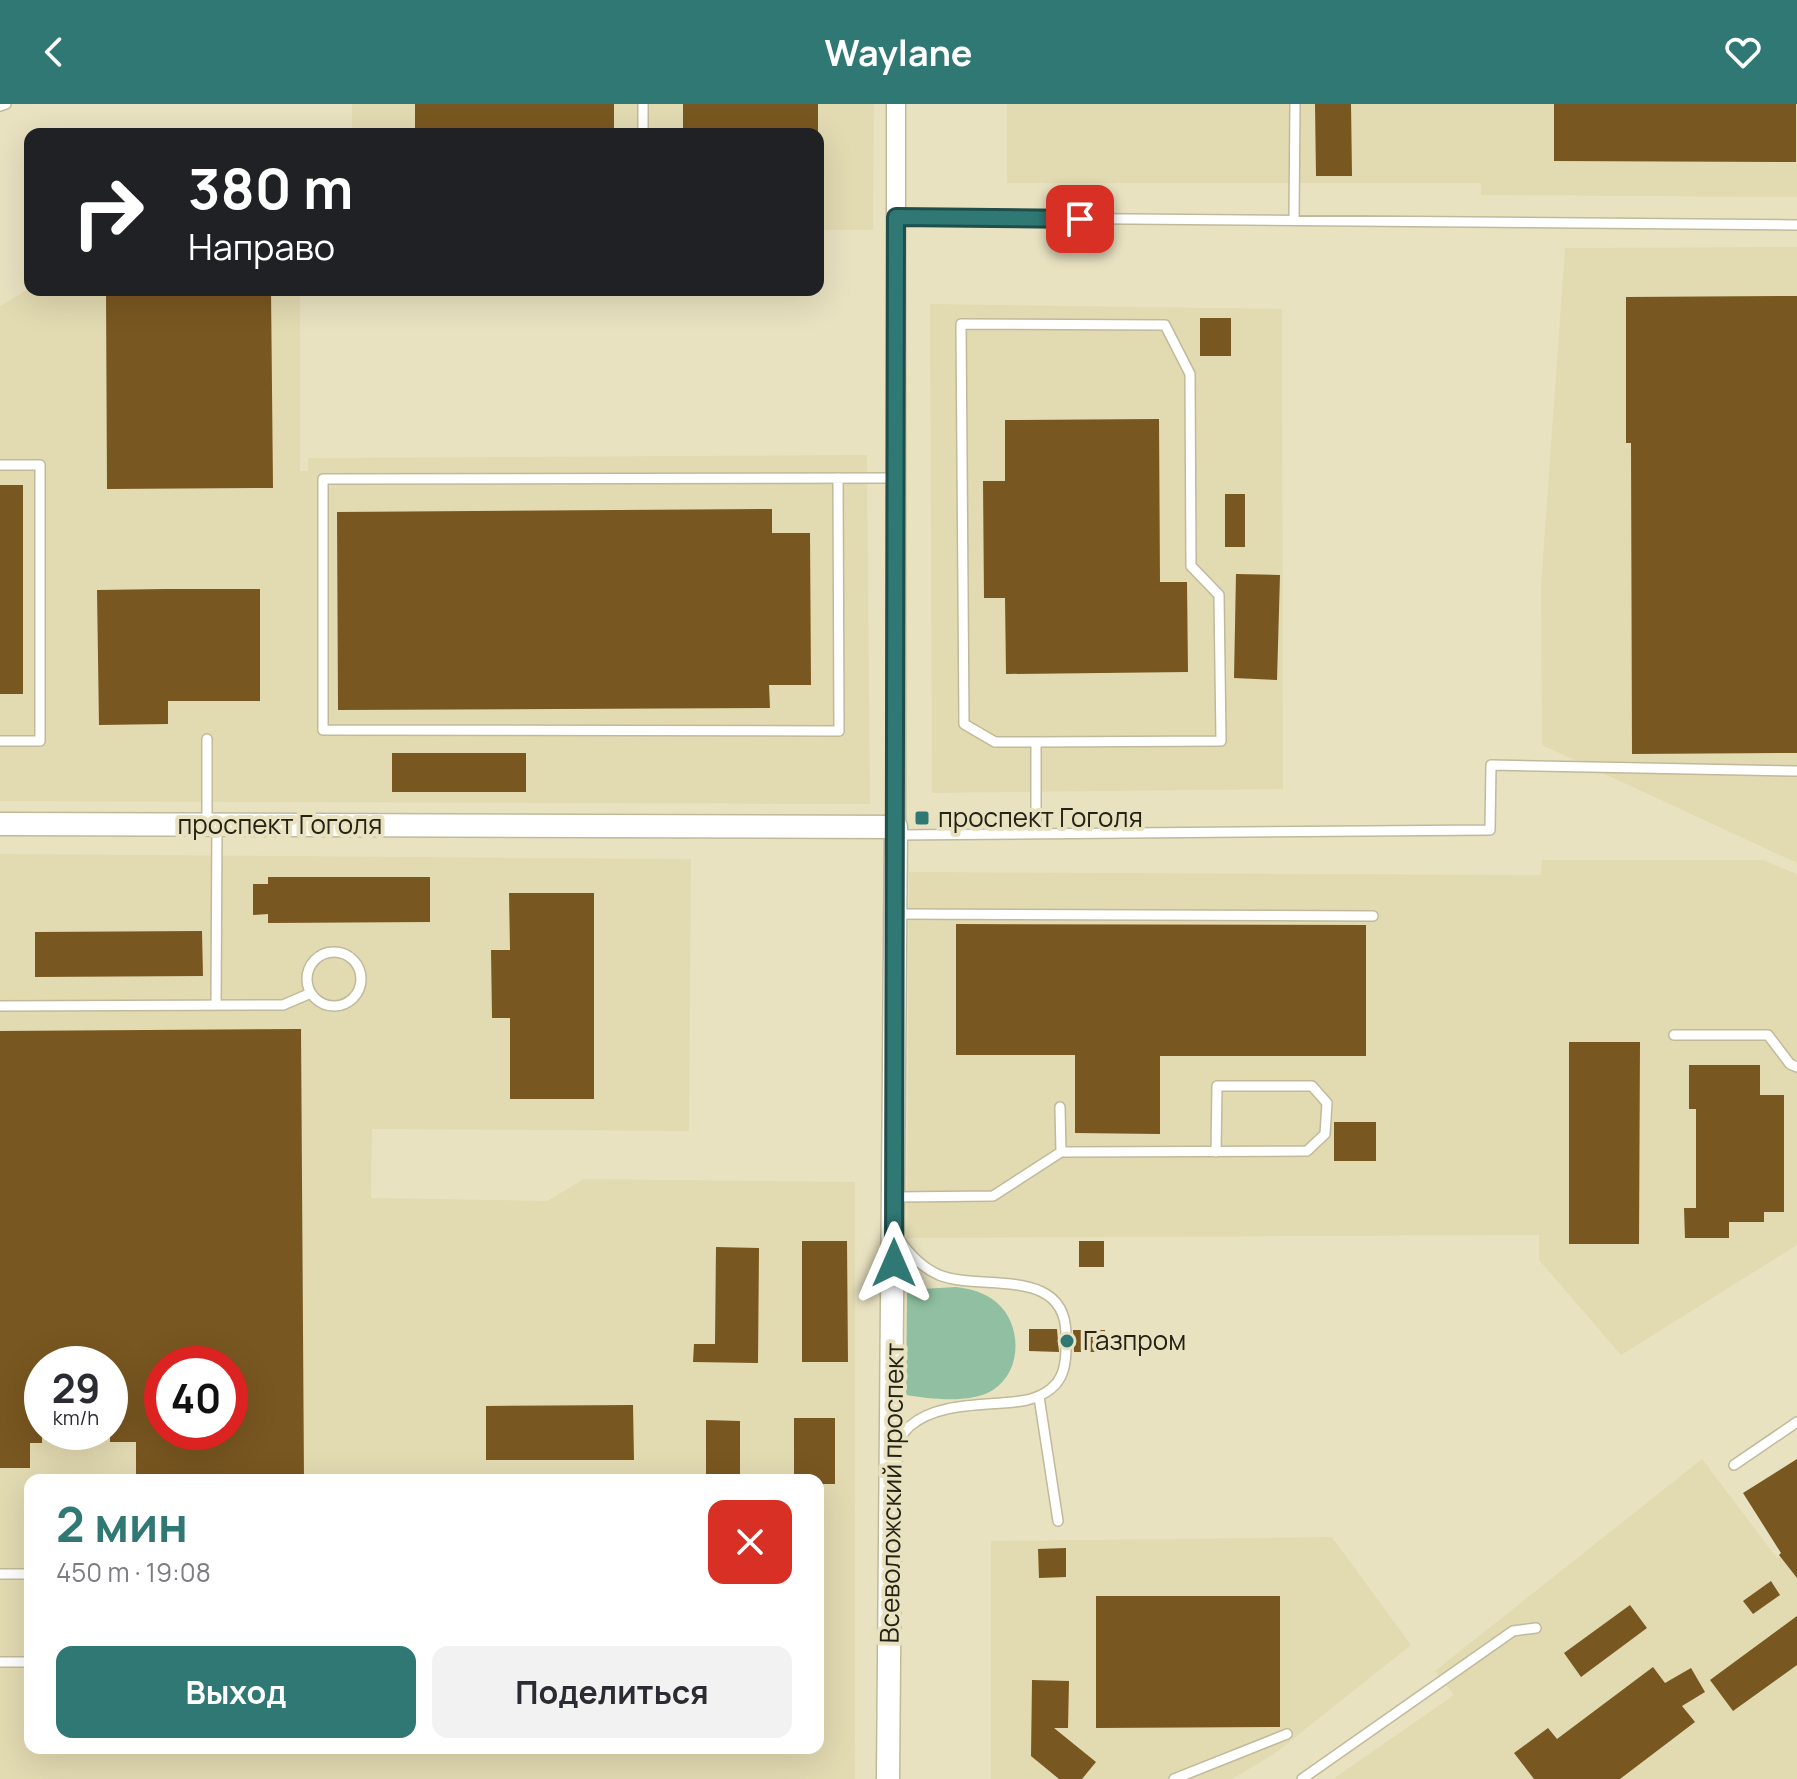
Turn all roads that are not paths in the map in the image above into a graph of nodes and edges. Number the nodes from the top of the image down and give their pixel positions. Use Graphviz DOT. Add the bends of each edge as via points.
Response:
graph roads {
  1 [pos="6,104"];
  2 [pos="643,104"];
  3 [pos="896,104"];
  4 [pos="1295,104"];
  5 [pos="0,106"];
  6 [pos="643,128"];
  7 [pos="896,217"];
  8 [pos="1294,220"];
  9 [pos="1797,225"];
  10 [pos="0,465"];
  11 [pos="838,478"];
  12 [pos="896,478"];
  13 [pos="207,739"];
  14 [pos="0,741"];
  15 [pos="1036,742"];
  16 [pos="1797,771"];
  17 [pos="0,824"];
  18 [pos="212,825"];
  19 [pos="896,831"];
  20 [pos="1036,832"];
  21 [pos="896,914"];
  22 [pos="1373,916"];
  23 [pos="311,993"];
  24 [pos="216,1005"];
  25 [pos="0,1006"];
  26 [pos="1674,1035"];
  27 [pos="1797,1067"];
  28 [pos="1060,1107"];
  29 [pos="1061,1152"];
  30 [pos="1216,1152"];
  31 [pos="894,1197"];
  32 [pos="894,1232"];
  33 [pos="1039,1397"];
  34 [pos="1797,1422"];
  35 [pos="893,1448"];
  36 [pos="1734,1465"];
  37 [pos="1058,1521"];
  38 [pos="0,1574"];
  39 [pos="24,1574"];
  40 [pos="1536,1628"];
  41 [pos="0,1662"];
  42 [pos="24,1662"];
  43 [pos="1287,1734"];
  44 [pos="888,1779"];
  45 [pos="1174,1779"];
  46 [pos="1302,1779"];
  1 -- 5 [label="lane"];
  2 -- 6 [label="lane"];
  3 -- 7 [label="street, Всеволожский проспект"];
  4 -- 8 [label="lane"];
  7 -- 8 [label="lane"];
  7 -- 12 [label="street, Всеволожский проспект"];
  8 -- 9 [label="lane"];
  10 -- 14 [label="lane" via="40,465 40,741"];
  11 -- 11 [label="lane" via="323,479 323,730 839,731"];
  11 -- 12 [label="lane"];
  12 -- 19 [label="street, Всеволожский проспект"];
  13 -- 18 [label="lane"];
  15 -- 15 [label="lane" via="1221,741 1219,595 1191,566 1190,374 1165,325 961,324 964,724 995,742"];
  15 -- 20 [label="lane"];
  16 -- 20 [label="lane" via="1491,765 1490,830"];
  17 -- 18 [label="street, проспект Гоголя"];
  18 -- 19 [label="street, проспект Гоголя"];
  18 -- 24 [label="lane"];
  19 -- 20 [label="lane"];
  19 -- 21 [label="street, Всеволожский проспект"];
  21 -- 22 [label="lane"];
  21 -- 31 [label="street, Всеволожский проспект"];
  23 -- 23 [label="lane" via="307,972 320,955 341,952 358,964 362,985 349,1002 328,1006"];
  23 -- 24 [label="lane" via="283,1005"];
  24 -- 25 [label="lane"];
  26 -- 27 [label="lane" via="1768,1035"];
  28 -- 29 [label="lane"];
  29 -- 30 [label="lane"];
  29 -- 31 [label="lane" via="993,1196"];
  30 -- 30 [label="lane" via="1217,1086 1312,1086 1327,1103 1325,1134 1307,1151"];
  31 -- 32 [label="street, Всеволожский проспект"];
  32 -- 33 [label="lane" via="908,1253 940,1275 1025,1286 1059,1304 1066,1322 1066,1359 1062,1375"];
  32 -- 35 [label="street, Всеволожский проспект"];
  33 -- 35 [label="lane" via="933,1413 909,1427"];
  33 -- 37 [label="lane"];
  34 -- 36 [label="lane"];
  35 -- 44 [label="street, Всеволожский проспект"];
  38 -- 39 [label="lane"];
  40 -- 46 [label="lane" via="1513,1631"];
  41 -- 42 [label="lane"];
  43 -- 45 [label="lane"];
}
